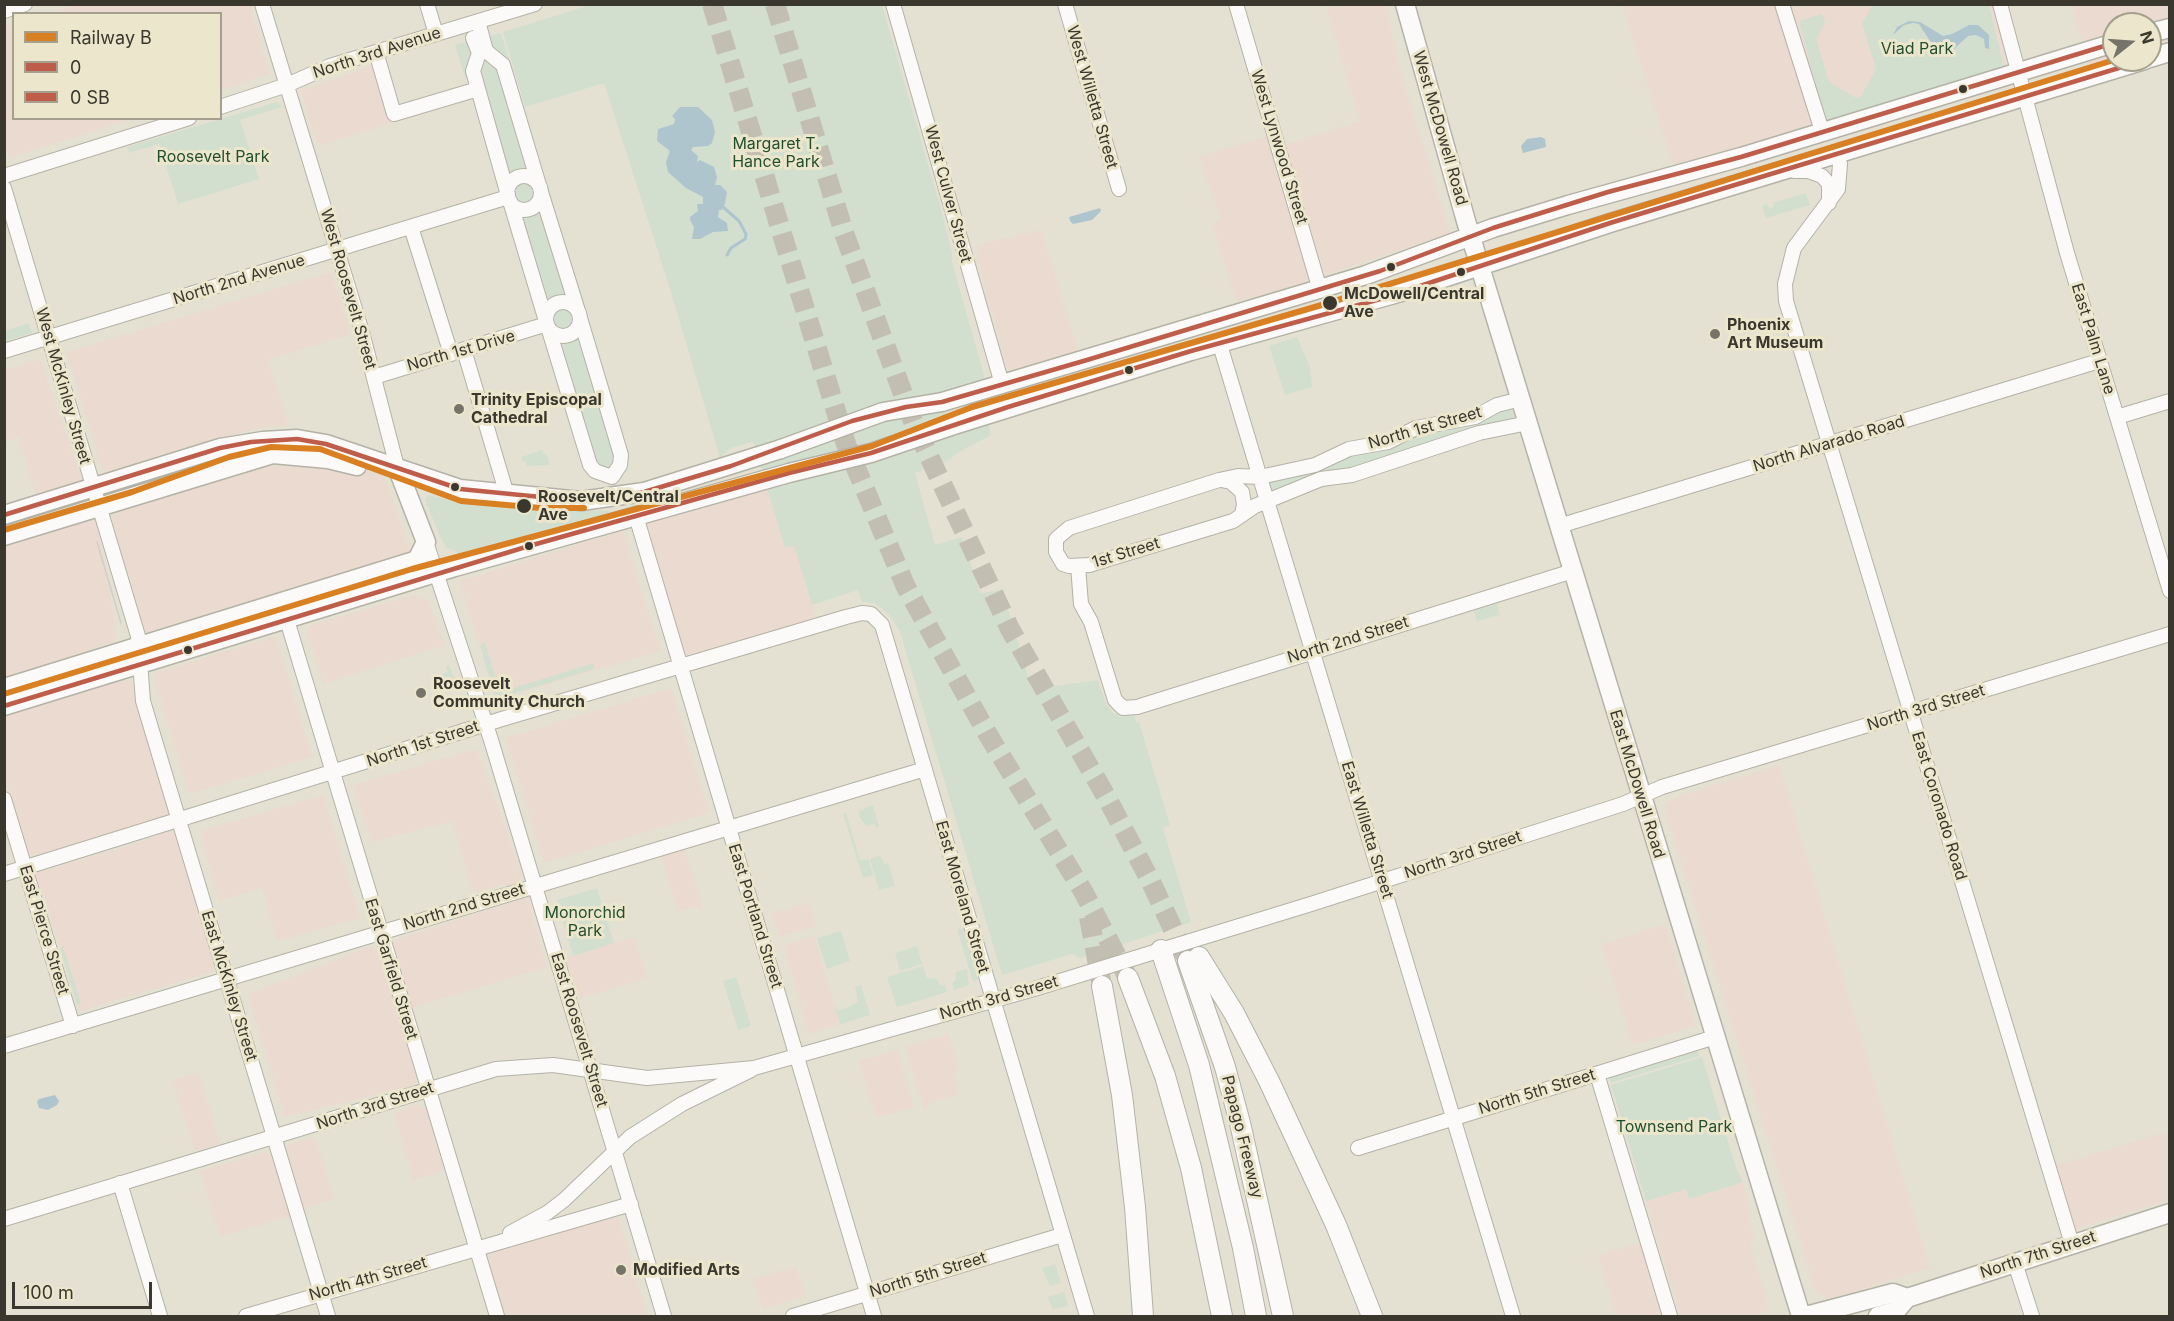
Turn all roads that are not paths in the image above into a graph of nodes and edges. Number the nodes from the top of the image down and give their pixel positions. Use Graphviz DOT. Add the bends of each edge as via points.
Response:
graph roads {
  1 [pos="25,4"];
  2 [pos="262,4"];
  3 [pos="427,4"];
  4 [pos="535,4"];
  5 [pos="893,4"];
  6 [pos="1065,4"];
  7 [pos="1236,4"];
  8 [pos="1405,4"];
  9 [pos="1782,4"];
  10 [pos="2000,4"];
  11 [pos="4,11"];
  12 [pos="473,23"];
  13 [pos="436,34"];
  14 [pos="2102,48"];
  15 [pos="376,52"];
  16 [pos="483,52"];
  17 [pos="2102,69"];
  18 [pos="286,85"];
  19 [pos="2021,85"];
  20 [pos="478,89"];
  21 [pos="1927,99"];
  22 [pos="222,106"];
  23 [pos="183,120"];
  24 [pos="1822,131"];
  25 [pos="1837,154"];
  26 [pos="1780,171"];
  27 [pos="4,176"];
  28 [pos="4,188"];
  29 [pos="540,188"];
  30 [pos="1119,189"];
  31 [pos="508,198"];
  32 [pos="1829,203"];
  33 [pos="411,227"];
  34 [pos="337,250"];
  35 [pos="1475,252"];
  36 [pos="1320,290"];
  37 [pos="579,315"];
  38 [pos="547,324"];
  39 [pos="49,338"];
  40 [pos="1220,345"];
  41 [pos="4,351"];
  42 [pos="458,352"];
  43 [pos="2099,361"];
  44 [pos="374,377"];
  45 [pos="1002,384"];
  46 [pos="1521,399"];
  47 [pos="2169,401"];
  48 [pos="2117,417"];
  49 [pos="1528,423"];
  50 [pos="1829,444"];
  51 [pos="391,466"];
  52 [pos="612,477"];
  53 [pos="1260,477"];
  54 [pos="1219,480"];
  55 [pos="94,488"];
  56 [pos="507,495"];
  57 [pos="618,498"];
  58 [pos="1268,502"];
  59 [pos="99,507"];
  60 [pos="4,515"];
  61 [pos="1242,515"];
  62 [pos="636,516"];
  63 [pos="1559,526"];
  64 [pos="4,536"];
  65 [pos="426,542"];
  66 [pos="1078,566"];
  67 [pos="1573,571"];
  68 [pos="436,573"];
  69 [pos="2169,591"];
  70 [pos="318,610"];
  71 [pos="876,617"];
  72 [pos="287,620"];
  73 [pos="210,624"];
  74 [pos="2169,634"];
  75 [pos="1313,650"];
  76 [pos="141,654"];
  77 [pos="681,667"];
  78 [pos="4,688"];
  79 [pos="4,706"];
  80 [pos="1910,713"];
  81 [pos="486,724"];
  82 [pos="924,769"];
  83 [pos="333,773"];
  84 [pos="1642,797"];
  85 [pos="4,799"];
  86 [pos="179,821"];
  87 [pos="729,828"];
  88 [pos="26,868"];
  89 [pos="4,874"];
  90 [pos="1382,882"];
  91 [pos="536,885"];
  92 [pos="380,933"];
  93 [pos="1155,952"];
  94 [pos="1128,978"];
  95 [pos="227,979"];
  96 [pos="1102,986"];
  97 [pos="992,1000"];
  98 [pos="73,1026"];
  99 [pos="1715,1037"];
  100 [pos="4,1046"];
  101 [pos="797,1056"];
  102 [pos="754,1068"];
  103 [pos="591,1070"];
  104 [pos="1597,1074"];
  105 [pos="428,1090"];
  106 [pos="1453,1118"];
  107 [pos="274,1138"];
  108 [pos="1358,1148"];
  109 [pos="615,1151"];
  110 [pos="120,1183"];
  111 [pos="631,1204"];
  112 [pos="2169,1213"];
  113 [pos="4,1219"];
  114 [pos="1062,1234"];
  115 [pos="490,1244"];
  116 [pos="2072,1244"];
  117 [pos="476,1248"];
  118 [pos="2015,1263"];
  119 [pos="1351,1266"];
  120 [pos="321,1293"];
  121 [pos="868,1294"];
  122 [pos="1907,1298"];
  123 [pos="1143,1316"];
  124 [pos="160,1317"];
  125 [pos="246,1317"];
  126 [pos="328,1317"];
  127 [pos="497,1317"];
  128 [pos="664,1317"];
  129 [pos="793,1317"];
  130 [pos="874,1317"];
  131 [pos="1087,1317"];
  132 [pos="1222,1317"];
  133 [pos="1247,1317"];
  134 [pos="1256,1317"];
  135 [pos="1283,1317"];
  136 [pos="1359,1317"];
  137 [pos="1372,1317"];
  138 [pos="1513,1317"];
  139 [pos="1670,1317"];
  140 [pos="1801,1317"];
  141 [pos="1806,1317"];
  142 [pos="1878,1317"];
  143 [pos="2032,1317"];
  1 -- 11 [label="street"];
  2 -- 18 [label="street, West Roosevelt Street"];
  3 -- 13 [label="street"];
  4 -- 12 [label="street, North 3rd Avenue"];
  5 -- 45 [label="street, West Culver Street"];
  6 -- 30 [label="street, West Willetta Street"];
  7 -- 36 [label="street, West Lynwood Street"];
  8 -- 35 [label="main road, West McDowell Road"];
  9 -- 24 [label="street"];
  10 -- 19 [label="street, East Palm Lane"];
  12 -- 13 [label="street, North 3rd Avenue"];
  12 -- 16 [label="street"];
  13 -- 15 [label="street, North 3rd Avenue"];
  14 -- 19 [label="main road"];
  15 -- 18 [label="street, North 3rd Avenue"];
  15 -- 20 [label="street" via="394,114"];
  16 -- 20 [label="street" via="473,71"];
  16 -- 29 [label="street" via="503,65"];
  17 -- 19 [label="main road"];
  18 -- 22 [label="street, North 3rd Avenue"];
  18 -- 34 [label="street, West Roosevelt Street"];
  19 -- 21 [label="main road"];
  19 -- 25 [label="main road"];
  19 -- 43 [label="street, East Palm Lane"];
  20 -- 31 [label="street"];
  21 -- 24 [label="main road"];
  21 -- 25 [label="main road" via="1910,110 1850,129 1835,146"];
  23 -- 27 [label="street"];
  24 -- 35 [label="main road" via="1493,228"];
  25 -- 26 [label="main road"];
  25 -- 32 [label="street, East Coronado Road" via="1840,180"];
  26 -- 32 [label="street" via="1808,171 1822,176 1829,184"];
  26 -- 35 [label="main road"];
  28 -- 39 [label="street, West McKinley Street"];
  29 -- 31 [label="street" via="531,178 519,177 510,184"];
  29 -- 31 [label="street" via="538,203 529,209 518,209"];
  29 -- 37 [label="street"];
  31 -- 33 [label="street, North 2nd Avenue"];
  31 -- 38 [label="street"];
  32 -- 50 [label="street, East Coronado Road" via="1794,248 1785,284 1786,301"];
  33 -- 34 [label="street, North 2nd Avenue"];
  33 -- 42 [label="street"];
  34 -- 39 [label="street, North 2nd Avenue"];
  34 -- 44 [label="street, West Roosevelt Street"];
  35 -- 36 [label="main road"];
  35 -- 40 [label="main road" via="1384,298"];
  35 -- 46 [label="main road, East McDowell Road"];
  36 -- 45 [label="main road"];
  37 -- 38 [label="street" via="577,329 568,335 557,335"];
  37 -- 38 [label="street" via="570,304 558,303 549,310"];
  37 -- 52 [label="street" via="621,455"];
  38 -- 42 [label="street, North 1st Drive"];
  38 -- 52 [label="street" via="590,465"];
  39 -- 41 [label="street, North 2nd Avenue"];
  39 -- 55 [label="street, West McKinley Street"];
  40 -- 53 [label="street, East Willetta Street"];
  40 -- 62 [label="main road, bridge" via="871,453"];
  42 -- 44 [label="street, North 1st Drive"];
  42 -- 56 [label="street"];
  43 -- 48 [label="street, East Palm Lane"];
  43 -- 50 [label="street, North Alvarado Road"];
  44 -- 51 [label="street, West Roosevelt Street"];
  45 -- 57 [label="main road, bridge" via="942,402 883,412 731,466"];
  46 -- 49 [label="main road, East McDowell Road"];
  46 -- 53 [label="street, North 1st Street" via="1497,405 1475,417 1416,428 1388,442 1349,449 1315,465"];
  47 -- 48 [label="street"];
  48 -- 69 [label="street, East Palm Lane"];
  49 -- 58 [label="street, North 1st Street" via="1479,433 1352,475 1321,479"];
  49 -- 63 [label="main road, East McDowell Road"];
  50 -- 63 [label="street, North Alvarado Road"];
  50 -- 80 [label="street, East Coronado Road"];
  51 -- 55 [label="main road" via="326,444 297,439 263,441 220,448"];
  51 -- 56 [label="main road" via="460,489"];
  51 -- 59 [label="main road" via="369,468 273,454"];
  51 -- 65 [label="main road, West Roosevelt Street"];
  52 -- 57 [label="street"];
  53 -- 54 [label="street, 1st Street"];
  53 -- 58 [label="street, East Willetta Street"];
  54 -- 61 [label="street" via="1231,482 1242,492"];
  54 -- 66 [label="street, 1st Street" via="1064,531 1056,539 1056,552 1063,564"];
  55 -- 59 [label="street, West McKinley Street"];
  55 -- 60 [label="main road"];
  56 -- 57 [label="main road" via="581,501"];
  58 -- 61 [label="street, 1st Street"];
  58 -- 75 [label="street, East Willetta Street"];
  59 -- 64 [label="main road"];
  59 -- 76 [label="street, West McKinley Street"];
  61 -- 66 [label="street, 1st Street" via="1233,521"];
  62 -- 68 [label="main road"];
  62 -- 77 [label="street, East Portland Street"];
  63 -- 67 [label="main road, East McDowell Road"];
  65 -- 68 [label="street, West Roosevelt Street"];
  65 -- 73 [label="main road" via="422,553 411,563"];
  66 -- 75 [label="street, North 2nd Street" via="1082,604 1115,700 1123,708"];
  67 -- 75 [label="street, North 2nd Street"];
  67 -- 84 [label="main road, East McDowell Road"];
  68 -- 70 [label="main road"];
  68 -- 81 [label="street, East Roosevelt Street"];
  70 -- 72 [label="main road"];
  70 -- 73 [label="main road"];
  71 -- 77 [label="street, North 1st Street" via="862,613"];
  71 -- 82 [label="street, East Moreland Street" via="882,625"];
  72 -- 76 [label="main road"];
  72 -- 83 [label="street, East Garfield Street"];
  73 -- 76 [label="main road"];
  74 -- 80 [label="street, North 3rd Street"];
  75 -- 90 [label="street, East Willetta Street"];
  76 -- 78 [label="main road"];
  76 -- 79 [label="main road"];
  76 -- 86 [label="street, East McKinley Street" via="143,701"];
  77 -- 81 [label="street, North 1st Street"];
  77 -- 87 [label="street, East Portland Street"];
  80 -- 84 [label="street, North 3rd Street" via="1662,787"];
  80 -- 116 [label="street, East Coronado Road"];
  81 -- 83 [label="street, North 1st Street"];
  81 -- 91 [label="street, East Roosevelt Street"];
  82 -- 87 [label="street, North 2nd Street"];
  82 -- 97 [label="street, East Moreland Street"];
  83 -- 86 [label="street, North 1st Street"];
  83 -- 92 [label="street, East Garfield Street"];
  84 -- 90 [label="street, North 3rd Street"];
  84 -- 99 [label="main road, East McDowell Road"];
  85 -- 88 [label="street, East Pierce Street"];
  86 -- 88 [label="street, North 1st Street"];
  86 -- 95 [label="street, East McKinley Street"];
  87 -- 91 [label="street, North 2nd Street"];
  87 -- 101 [label="street, East Portland Street"];
  88 -- 89 [label="street, North 1st Street"];
  88 -- 98 [label="street, East Pierce Street"];
  90 -- 93 [label="street, North 3rd Street"];
  90 -- 106 [label="street, East Willetta Street"];
  91 -- 92 [label="street, North 2nd Street"];
  91 -- 103 [label="street, East Roosevelt Street"];
  92 -- 95 [label="street, North 2nd Street"];
  92 -- 105 [label="street, East Garfield Street"];
  93 -- 97 [label="street, North 3rd Street"];
  93 -- 133 [label="highway" via="1208,1130"];
  93 -- 134 [label="highway" via="1201,1076"];
  94 -- 132 [label="highway" via="1165,1076 1188,1158"];
  95 -- 98 [label="street, North 2nd Street"];
  95 -- 107 [label="street, East McKinley Street"];
  96 -- 123 [label="highway" via="1124,1106"];
  97 -- 101 [label="street, North 3rd Street"];
  97 -- 114 [label="street, East Moreland Street"];
  98 -- 100 [label="street, North 2nd Street"];
  99 -- 104 [label="street, North 5th Street"];
  99 -- 140 [label="main road, East McDowell Road"];
  101 -- 102 [label="street, North 3rd Street"];
  101 -- 121 [label="street, East Portland Street"];
  102 -- 103 [label="street, North 3rd Street" via="647,1078"];
  102 -- 109 [label="street, North 3rd Street" via="652,1122"];
  103 -- 105 [label="street, North 3rd Street" via="553,1065 512,1067 485,1071"];
  103 -- 109 [label="street, East Roosevelt Street"];
  104 -- 106 [label="street, North 5th Street"];
  104 -- 139 [label="street"];
  105 -- 107 [label="street, North 3rd Street"];
  105 -- 117 [label="street, East Garfield Street"];
  106 -- 108 [label="street, North 5th Street"];
  106 -- 138 [label="street, East Willetta Street"];
  107 -- 110 [label="street, North 3rd Street"];
  107 -- 120 [label="street, East McKinley Street"];
  109 -- 111 [label="street, East Roosevelt Street"];
  109 -- 115 [label="street, North 4th Street" via="547,1213"];
  110 -- 113 [label="street, North 3rd Street"];
  110 -- 124 [label="street"];
  111 -- 115 [label="street, North 4th Street"];
  111 -- 128 [label="street, East Roosevelt Street"];
  112 -- 116 [label="main road, North 7th Street"];
  114 -- 121 [label="street, North 5th Street"];
  114 -- 131 [label="street, East Moreland Street"];
  115 -- 117 [label="street, North 4th Street"];
  116 -- 118 [label="main road, North 7th Street"];
  117 -- 120 [label="street, North 4th Street"];
  117 -- 127 [label="street, East Garfield Street"];
  118 -- 122 [label="main road, North 7th Street"];
  118 -- 143 [label="street"];
  119 -- 135 [label="highway, Papago Freeway" via="1269,1081 1234,1013 1193,959 1240,1123"];
  119 -- 136 [label="highway"];
  119 -- 137 [label="highway"];
  120 -- 125 [label="street, North 4th Street"];
  120 -- 126 [label="street, East McKinley Street"];
  121 -- 129 [label="street, North 5th Street"];
  121 -- 130 [label="street, East Portland Street"];
  122 -- 141 [label="main road, North 7th Street" via="1893,1293"];
  122 -- 142 [label="main road, North 7th Street" via="1896,1311"];
}
